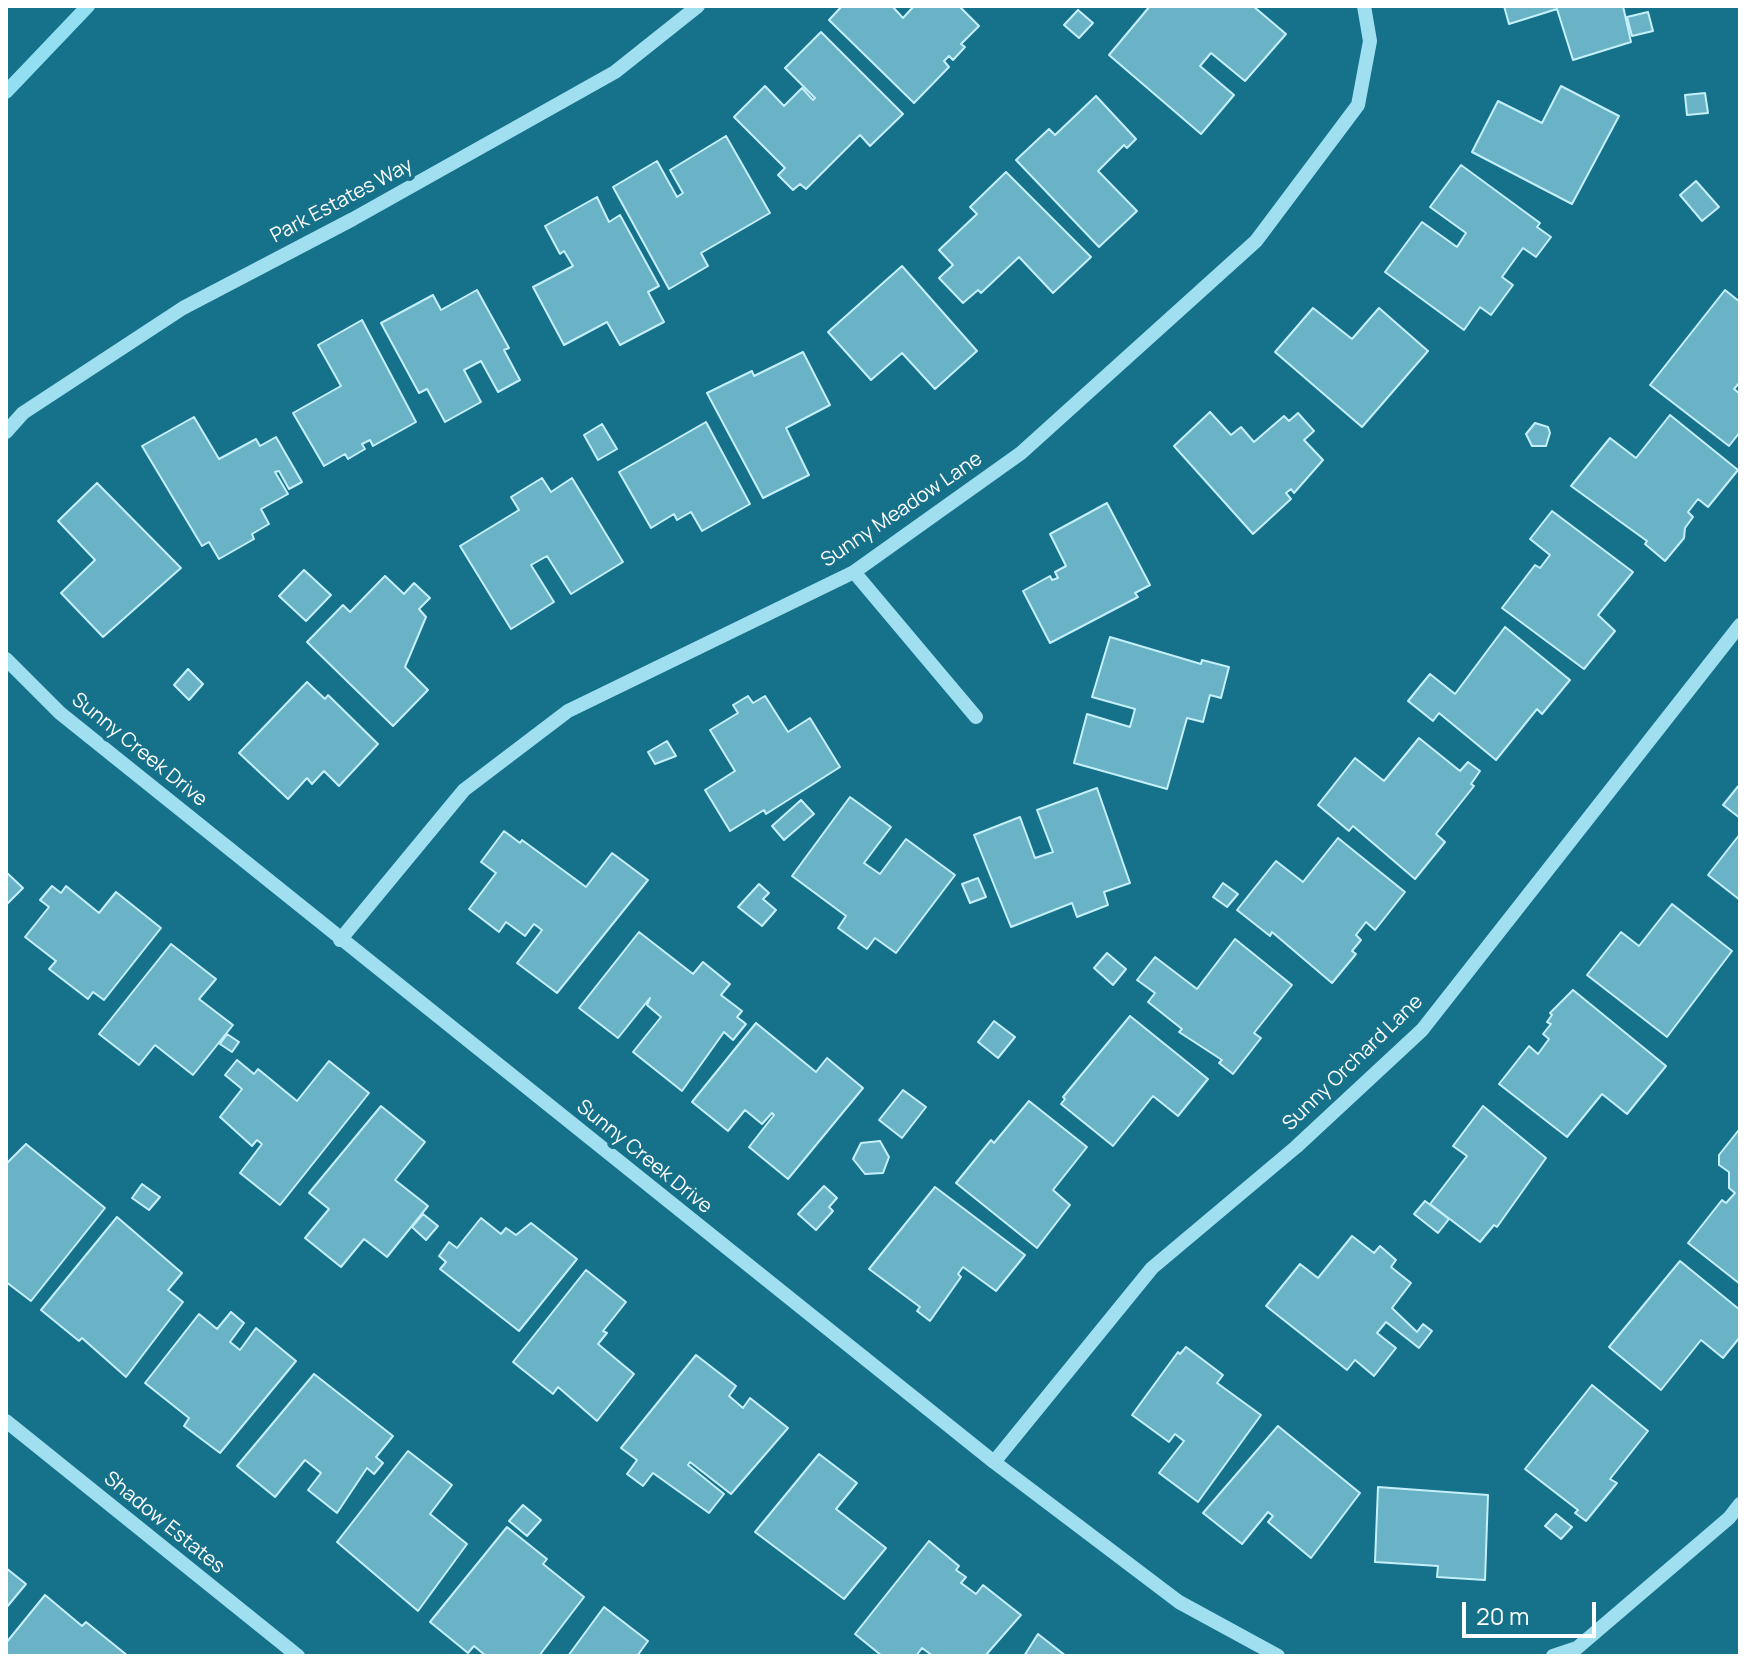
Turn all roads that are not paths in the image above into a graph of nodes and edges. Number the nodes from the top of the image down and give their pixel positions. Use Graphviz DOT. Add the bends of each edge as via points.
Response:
graph roads {
  1 [pos="698,6"];
  2 [pos="1364,6"];
  3 [pos="6,432"];
  4 [pos="854,572"];
  5 [pos="1740,625"];
  6 [pos="6,659"];
  7 [pos="976,717"];
  8 [pos="340,940"];
  9 [pos="6,1421"];
  10 [pos="994,1462"];
  11 [pos="1740,1504"];
  12 [pos="298,1656"];
  13 [pos="1278,1656"];
  14 [pos="1553,1656"];
  1 -- 3 [label="street, Park Estates Way" via="615,72 183,308 23,413"];
  2 -- 4 [label="street, Sunny Meadow Lane" via="1370,41 1358,105 1256,241 1021,453"];
  4 -- 7 [label="street"];
  4 -- 8 [label="street, Sunny Meadow Lane" via="568,711 464,790"];
  5 -- 10 [label="street, Sunny Orchard Lane" via="1422,1030 1296,1147 1152,1268"];
  6 -- 8 [label="street, Sunny Creek Drive" via="60,713"];
  8 -- 10 [label="street, Sunny Creek Drive"];
  9 -- 12 [label="street, Shadow Estates"];
  10 -- 13 [label="street, Sunny Creek Drive" via="1179,1602"];
  11 -- 14 [label="street" via="1577,1648"];
}
